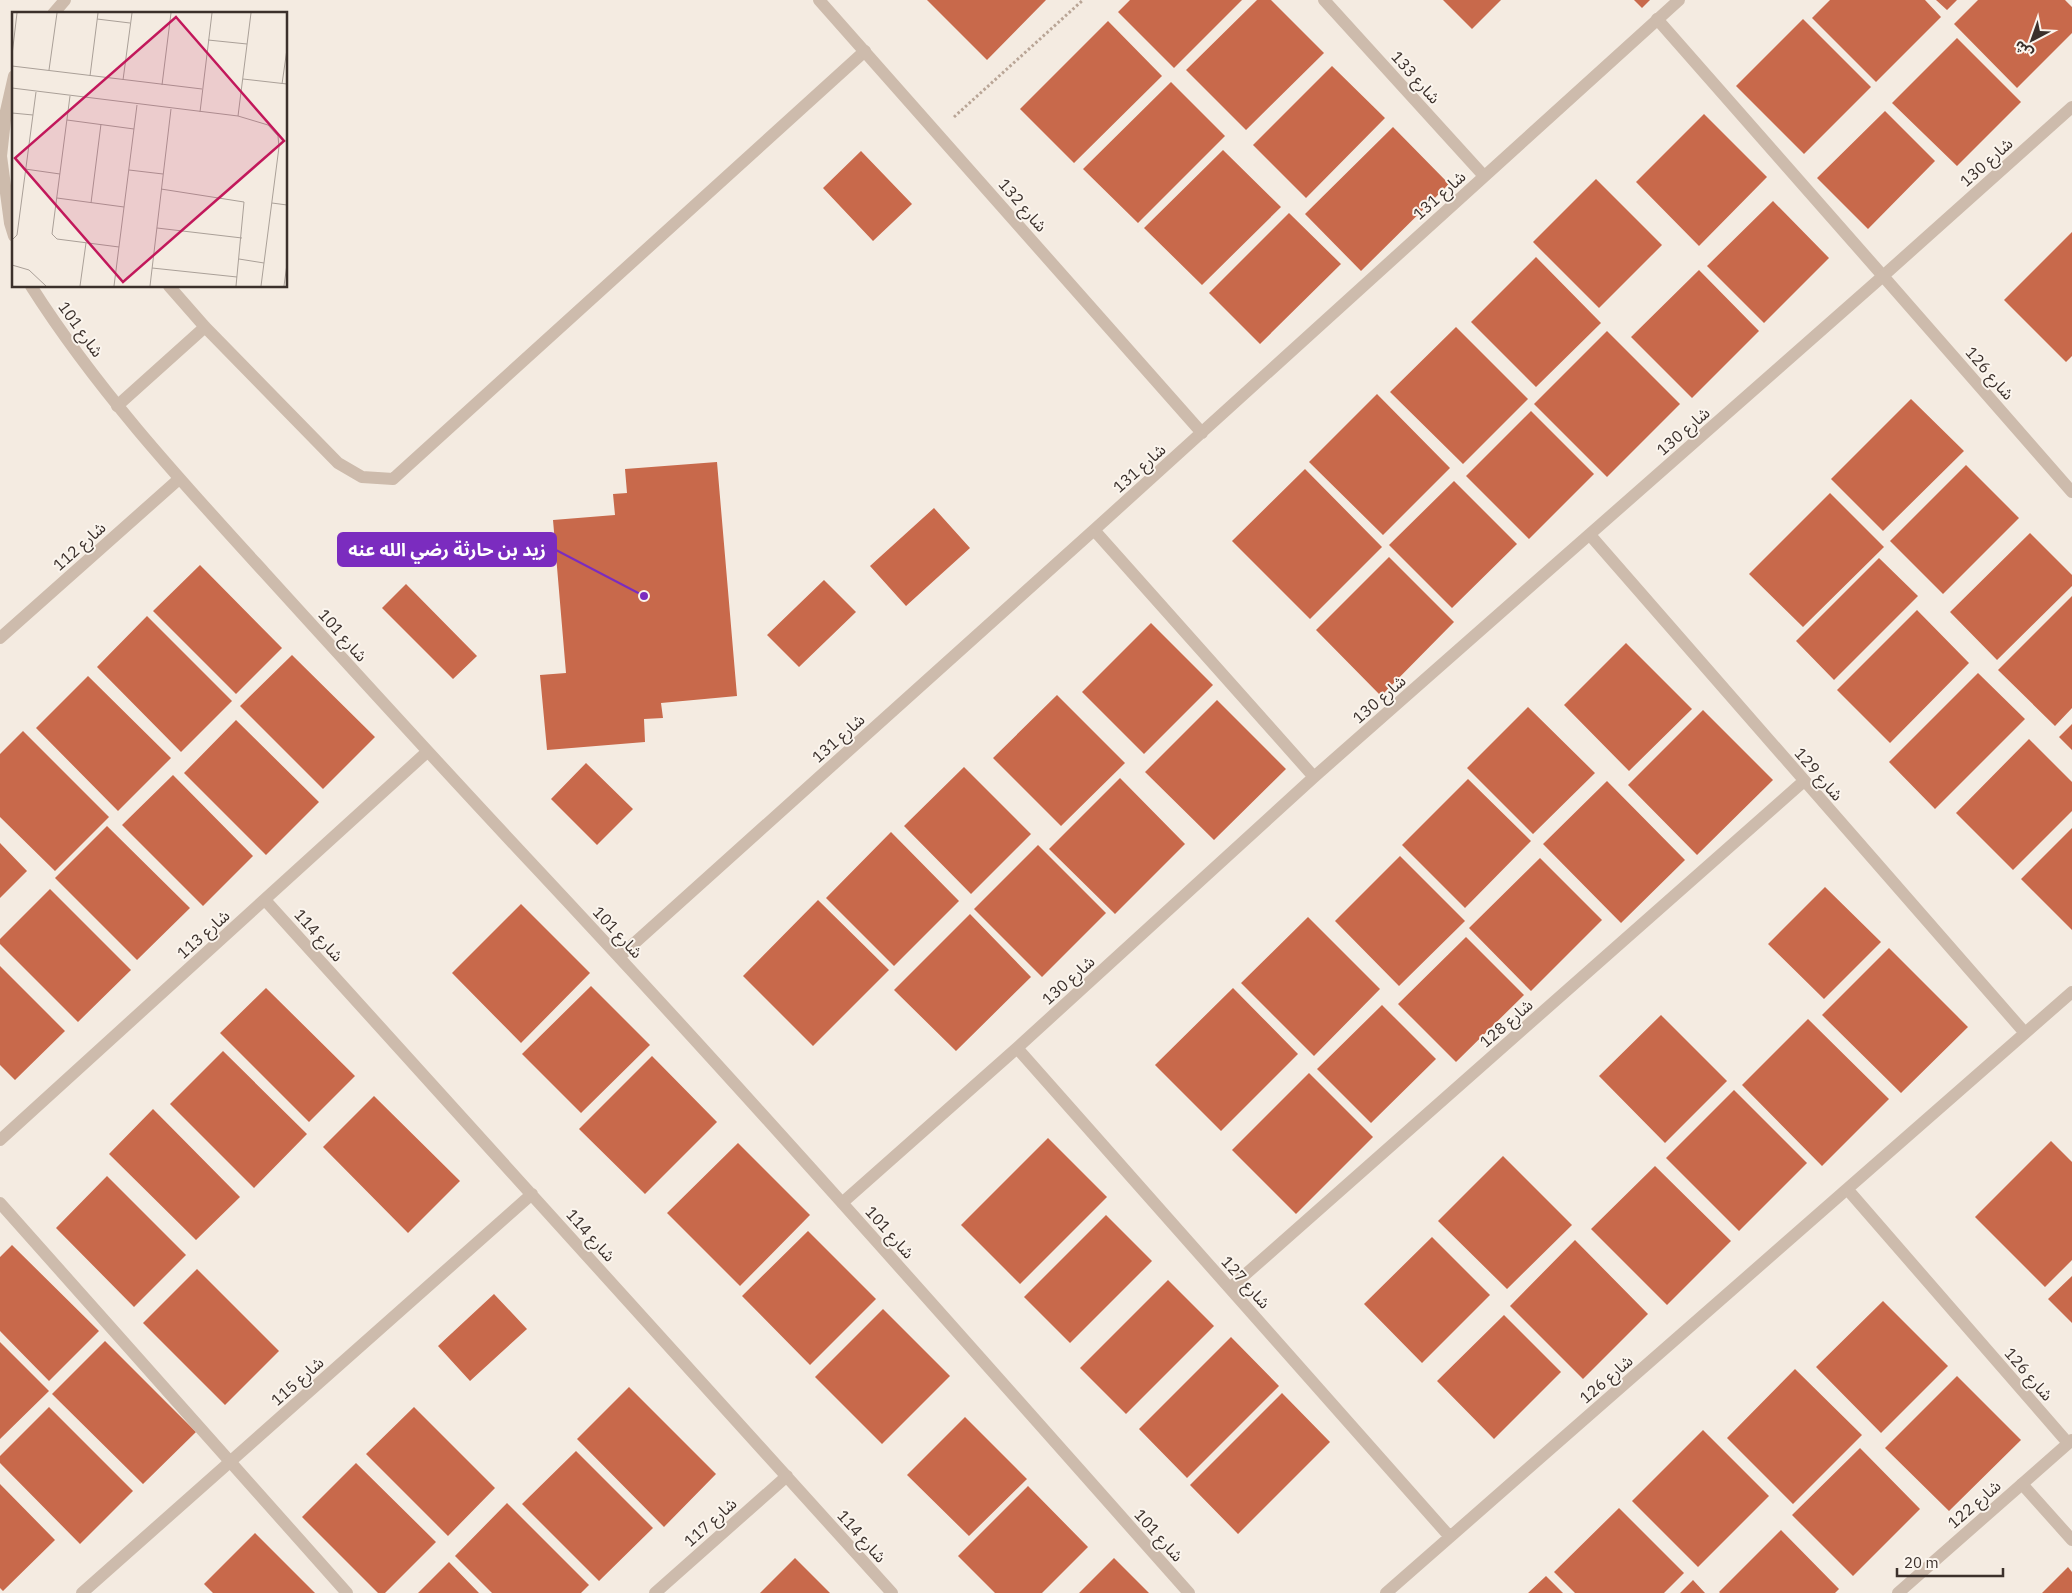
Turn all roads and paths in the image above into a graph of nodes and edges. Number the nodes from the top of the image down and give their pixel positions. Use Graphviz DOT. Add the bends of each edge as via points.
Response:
graph roads {
  1 [pos="65,0"];
  2 [pos="819,0"];
  3 [pos="1083,0"];
  4 [pos="1324,0"];
  5 [pos="1678,0"];
  6 [pos="55,12"];
  7 [pos="1657,19"];
  8 [pos="865,51"];
  9 [pos="12,85"];
  10 [pos="2072,107"];
  11 [pos="937,133"];
  12 [pos="1484,176"];
  13 [pos="12,230"];
  14 [pos="1883,276"];
  15 [pos="32,288"];
  16 [pos="171,288"];
  17 [pos="205,327"];
  18 [pos="117,406"];
  19 [pos="1202,432"];
  20 [pos="179,479"];
  21 [pos="2072,492"];
  22 [pos="1094,530"];
  23 [pos="1590,535"];
  24 [pos="0,638"];
  25 [pos="427,752"];
  26 [pos="1314,778"];
  27 [pos="1804,782"];
  28 [pos="265,900"];
  29 [pos="619,957"];
  30 [pos="2072,992"];
  31 [pos="2025,1032"];
  32 [pos="1018,1048"];
  33 [pos="0,1140"];
  34 [pos="1848,1190"];
  35 [pos="532,1194"];
  36 [pos="0,1203"];
  37 [pos="842,1203"];
  38 [pos="1230,1288"];
  39 [pos="2070,1441"];
  40 [pos="230,1462"];
  41 [pos="786,1476"];
  42 [pos="2022,1484"];
  43 [pos="1450,1537"];
  44 [pos="2072,1540"];
  45 [pos="82,1593"];
  46 [pos="347,1593"];
  47 [pos="655,1593"];
  48 [pos="892,1593"];
  49 [pos="1189,1593"];
  50 [pos="1386,1593"];
  51 [pos="1898,1593"];
  1 -- 6 [label="street"];
  2 -- 8 [label="street, شارع 132"];
  3 -- 11 [label="path"];
  4 -- 12 [label="street, شارع 133"];
  5 -- 7 [label="street, شارع 131"];
  7 -- 12 [label="street, شارع 131"];
  7 -- 14 [label="street, شارع 126"];
  8 -- 11 [label="street, شارع 132"];
  8 -- 17 [label="street" via="393,479 362,477 338,463"];
  9 -- 13 [label="street" via="1,156"];
  10 -- 14 [label="street, شارع 130"];
  11 -- 19 [label="street, شارع 132"];
  12 -- 19 [label="street, شارع 131"];
  14 -- 21 [label="street, شارع 126"];
  14 -- 23 [label="street, شارع 130"];
  15 -- 18 [label="street, شارع 101"];
  16 -- 17 [label="street"];
  17 -- 18 [label="street"];
  18 -- 20 [label="street, شارع 101"];
  19 -- 22 [label="street, شارع 131"];
  20 -- 24 [label="street, شارع 112"];
  20 -- 25 [label="street, شارع 101"];
  22 -- 26 [label="street"];
  22 -- 29 [label="street, شارع 131"];
  23 -- 26 [label="street, شارع 130"];
  23 -- 27 [label="street, شارع 129"];
  25 -- 28 [label="street, شارع 113"];
  25 -- 29 [label="street, شارع 101"];
  26 -- 32 [label="street, شارع 130"];
  27 -- 31 [label="street, شارع 129"];
  27 -- 38 [label="street, شارع 128"];
  28 -- 33 [label="street, شارع 113"];
  28 -- 35 [label="street, شارع 114"];
  29 -- 37 [label="street, شارع 101"];
  30 -- 31 [label="street, شارع 126"];
  31 -- 34 [label="street, شارع 126"];
  32 -- 37 [label="street, شارع 130"];
  32 -- 38 [label="street, شارع 127"];
  34 -- 39 [label="street, شارع 126"];
  34 -- 43 [label="street, شارع 126"];
  35 -- 40 [label="street, شارع 115"];
  35 -- 41 [label="street, شارع 114"];
  36 -- 40 [label="street"];
  37 -- 49 [label="street, شارع 101"];
  38 -- 43 [label="street, شارع 127"];
  39 -- 42 [label="street, شارع 122"];
  40 -- 45 [label="street, شارع 115"];
  40 -- 46 [label="street"];
  41 -- 47 [label="street, شارع 117"];
  41 -- 48 [label="street, شارع 114"];
  42 -- 44 [label="street"];
  42 -- 51 [label="street, شارع 122"];
  43 -- 50 [label="street, شارع 126"];
}
